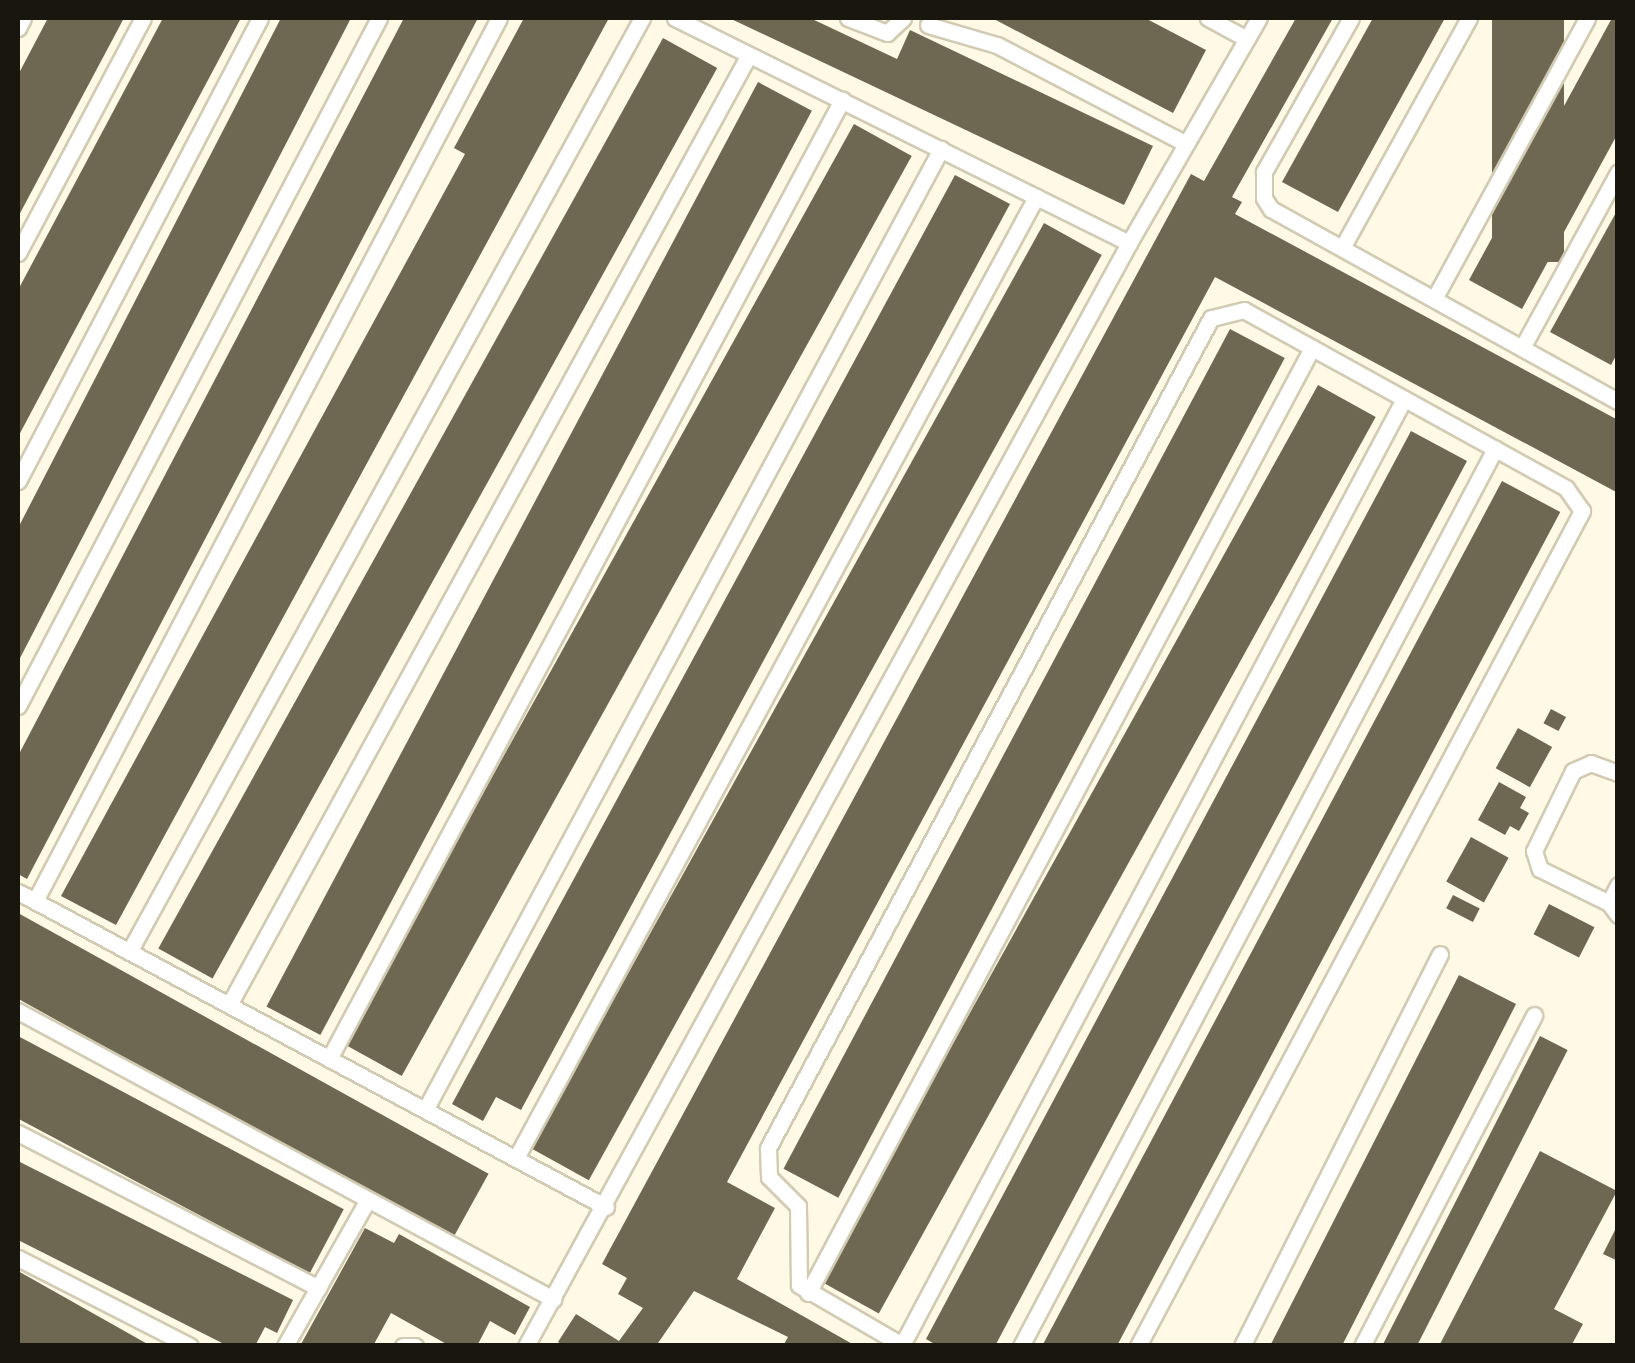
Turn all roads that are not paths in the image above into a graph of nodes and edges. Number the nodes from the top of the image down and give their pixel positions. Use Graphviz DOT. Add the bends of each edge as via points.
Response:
graph roads {
  1 [pos="23,18"];
  2 [pos="143,18"];
  3 [pos="260,18"];
  4 [pos="379,18"];
  5 [pos="499,18"];
  6 [pos="642,18"];
  7 [pos="675,18"];
  8 [pos="848,18"];
  9 [pos="903,18"];
  10 [pos="1208,18"];
  11 [pos="1259,18"];
  12 [pos="1351,18"];
  13 [pos="1469,18"];
  14 [pos="1587,18"];
  15 [pos="928,25"];
  16 [pos="18,28"];
  17 [pos="1247,39"];
  18 [pos="750,54"];
  19 [pos="842,100"];
  20 [pos="1186,144"];
  21 [pos="941,150"];
  22 [pos="1618,173"];
  23 [pos="1036,196"];
  24 [pos="1129,243"];
  25 [pos="1342,248"];
  26 [pos="18,253"];
  27 [pos="1434,299"];
  28 [pos="1312,348"];
  29 [pos="1522,348"];
  30 [pos="1404,398"];
  31 [pos="1616,398"];
  32 [pos="1494,448"];
  33 [pos="18,480"];
  34 [pos="18,706"];
  35 [pos="1618,774"];
  36 [pos="1618,885"];
  37 [pos="18,892"];
  38 [pos="35,902"];
  39 [pos="1613,909"];
  40 [pos="129,952"];
  41 [pos="1440,954"];
  42 [pos="228,1005"];
  43 [pos="18,1012"];
  44 [pos="1534,1015"];
  45 [pos="329,1059"];
  46 [pos="426,1110"];
  47 [pos="18,1133"];
  48 [pos="516,1158"];
  49 [pos="367,1200"];
  50 [pos="606,1207"];
  51 [pos="18,1258"];
  52 [pos="318,1288"];
  53 [pos="808,1293"];
  54 [pos="553,1299"];
  55 [pos="190,1346"];
  56 [pos="286,1346"];
  57 [pos="403,1346"];
  58 [pos="415,1346"];
  59 [pos="526,1346"];
  60 [pos="1021,1346"];
  61 [pos="1138,1346"];
  62 [pos="1242,1346"];
  63 [pos="1362,1346"];
  1 -- 16 [label="lane"];
  2 -- 26 [label="lane"];
  3 -- 33 [label="lane"];
  4 -- 34 [label="lane"];
  5 -- 38 [label="lane"];
  6 -- 40 [label="lane"];
  7 -- 18 [label="lane"];
  8 -- 9 [label="lane" via="887,33"];
  10 -- 17 [label="lane"];
  11 -- 17 [label="lane"];
  12 -- 25 [label="lane" via="1260,186 1271,209"];
  13 -- 25 [label="lane"];
  14 -- 27 [label="lane"];
  15 -- 20 [label="lane" via="997,44"];
  17 -- 20 [label="lane"];
  18 -- 19 [label="lane"];
  18 -- 42 [label="lane"];
  19 -- 21 [label="lane"];
  19 -- 45 [label="lane"];
  20 -- 24 [label="lane"];
  21 -- 23 [label="lane"];
  21 -- 46 [label="lane"];
  22 -- 29 [label="lane"];
  23 -- 24 [label="lane"];
  23 -- 48 [label="lane"];
  24 -- 50 [label="lane"];
  25 -- 27 [label="lane"];
  27 -- 29 [label="lane"];
  28 -- 30 [label="lane"];
  28 -- 53 [label="lane"];
  28 -- 53 [label="lane" via="1244,310 1211,318 777,1131 764,1163 798,1206 796,1273"];
  29 -- 31 [label="lane"];
  30 -- 32 [label="lane"];
  30 -- 53 [label="lane" via="902,1346"];
  32 -- 60 [label="lane"];
  32 -- 61 [label="lane" via="1566,488 1578,499 1580,521"];
  35 -- 39 [label="lane" via="1591,763 1574,771 1534,852 1540,869"];
  36 -- 39 [label="lane"];
  37 -- 38 [label="lane"];
  38 -- 40 [label="lane"];
  40 -- 42 [label="lane"];
  41 -- 62 [label="lane"];
  42 -- 45 [label="lane"];
  43 -- 49 [label="lane"];
  44 -- 63 [label="lane"];
  45 -- 46 [label="lane"];
  46 -- 48 [label="lane"];
  47 -- 52 [label="lane"];
  48 -- 50 [label="lane"];
  49 -- 52 [label="lane"];
  49 -- 54 [label="lane"];
  50 -- 54 [label="lane"];
  51 -- 55 [label="lane"];
  52 -- 56 [label="lane"];
  54 -- 59 [label="lane"];
  57 -- 58 [label="lane"];
}
